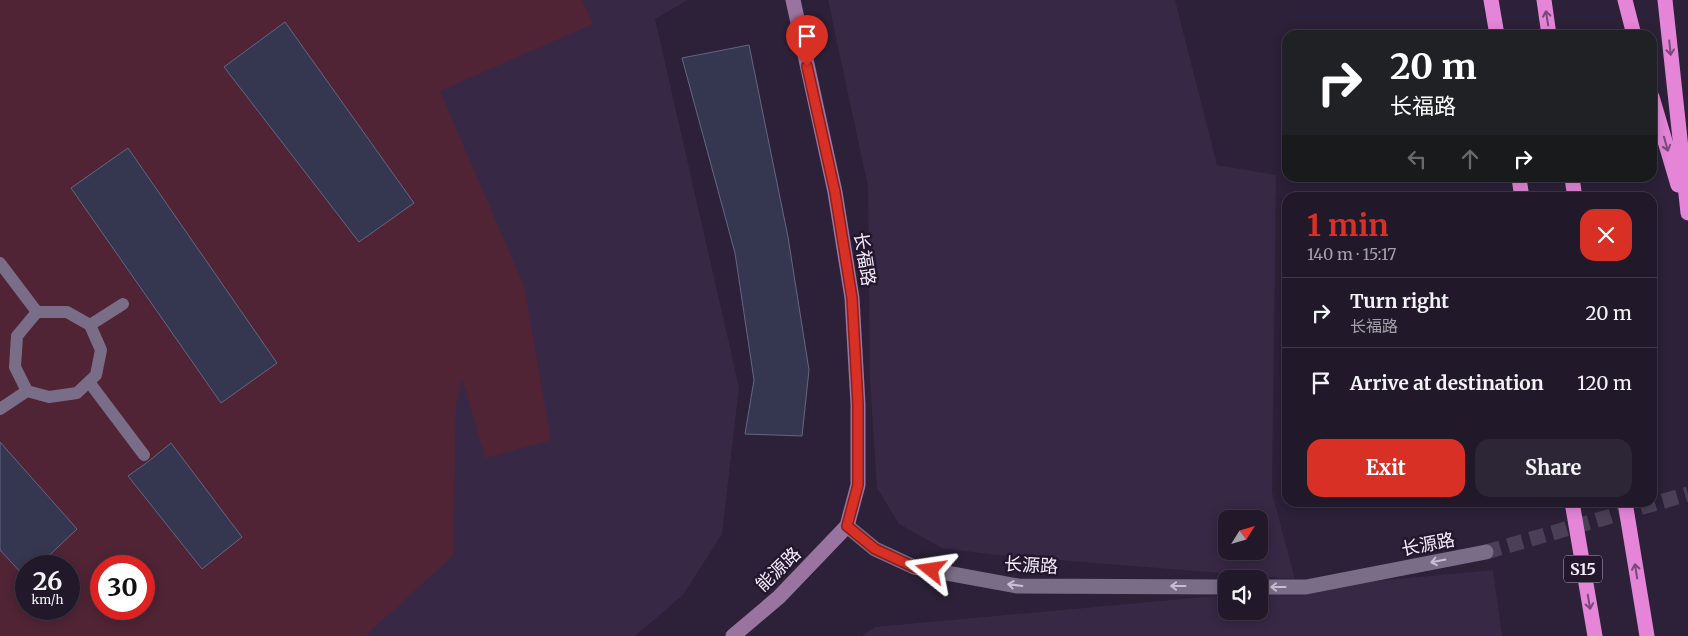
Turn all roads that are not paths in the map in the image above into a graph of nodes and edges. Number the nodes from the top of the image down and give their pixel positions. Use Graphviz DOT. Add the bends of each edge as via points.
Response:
graph roads {
  1 [pos="792,0"];
  2 [pos="1491,0"];
  3 [pos="1544,0"];
  4 [pos="1625,0"];
  5 [pos="1665,0"];
  6 [pos="1496,30"];
  7 [pos="1549,30"];
  8 [pos="1633,30"];
  9 [pos="1657,114"];
  10 [pos="1688,213"];
  11 [pos="1688,219"];
  12 [pos="0,263"];
  13 [pos="123,304"];
  14 [pos="37,312"];
  15 [pos="90,325"];
  16 [pos="89,382"];
  17 [pos="27,391"];
  18 [pos="0,409"];
  19 [pos="144,455"];
  20 [pos="1573,507"];
  21 [pos="1626,507"];
  22 [pos="847,526"];
  23 [pos="1486,552"];
  24 [pos="1218,586"];
  25 [pos="1268,587"];
  26 [pos="733,636"];
  27 [pos="1595,636"];
  28 [pos="1647,636"];
  1 -- 22 [label="street, 长福路" via="835,192 852,298 858,404 858,485"];
  2 -- 6 [label="highway"];
  7 -- 3 [label="highway, one-way"];
  4 -- 8 [label="highway"];
  5 -- 10 [label="highway, one-way"];
  9 -- 11 [label="highway, one-way"];
  12 -- 14 [label="lane"];
  13 -- 15 [label="lane"];
  14 -- 15 [label="lane" via="67,312"];
  14 -- 17 [label="lane" via="17,336 15,367"];
  15 -- 16 [label="lane" via="101,350 96,375"];
  16 -- 17 [label="lane" via="77,393 50,397"];
  16 -- 19 [label="lane"];
  17 -- 18 [label="lane"];
  20 -- 27 [label="highway, S15, one-way"];
  28 -- 21 [label="highway, one-way"];
  24 -- 22 [label="street, 长源路, one-way" via="1018,586 914,567 875,549"];
  22 -- 26 [label="street, 能源路" via="779,597"];
  23 -- 25 [label="street, 长源路, one-way" via="1306,587"];
}
